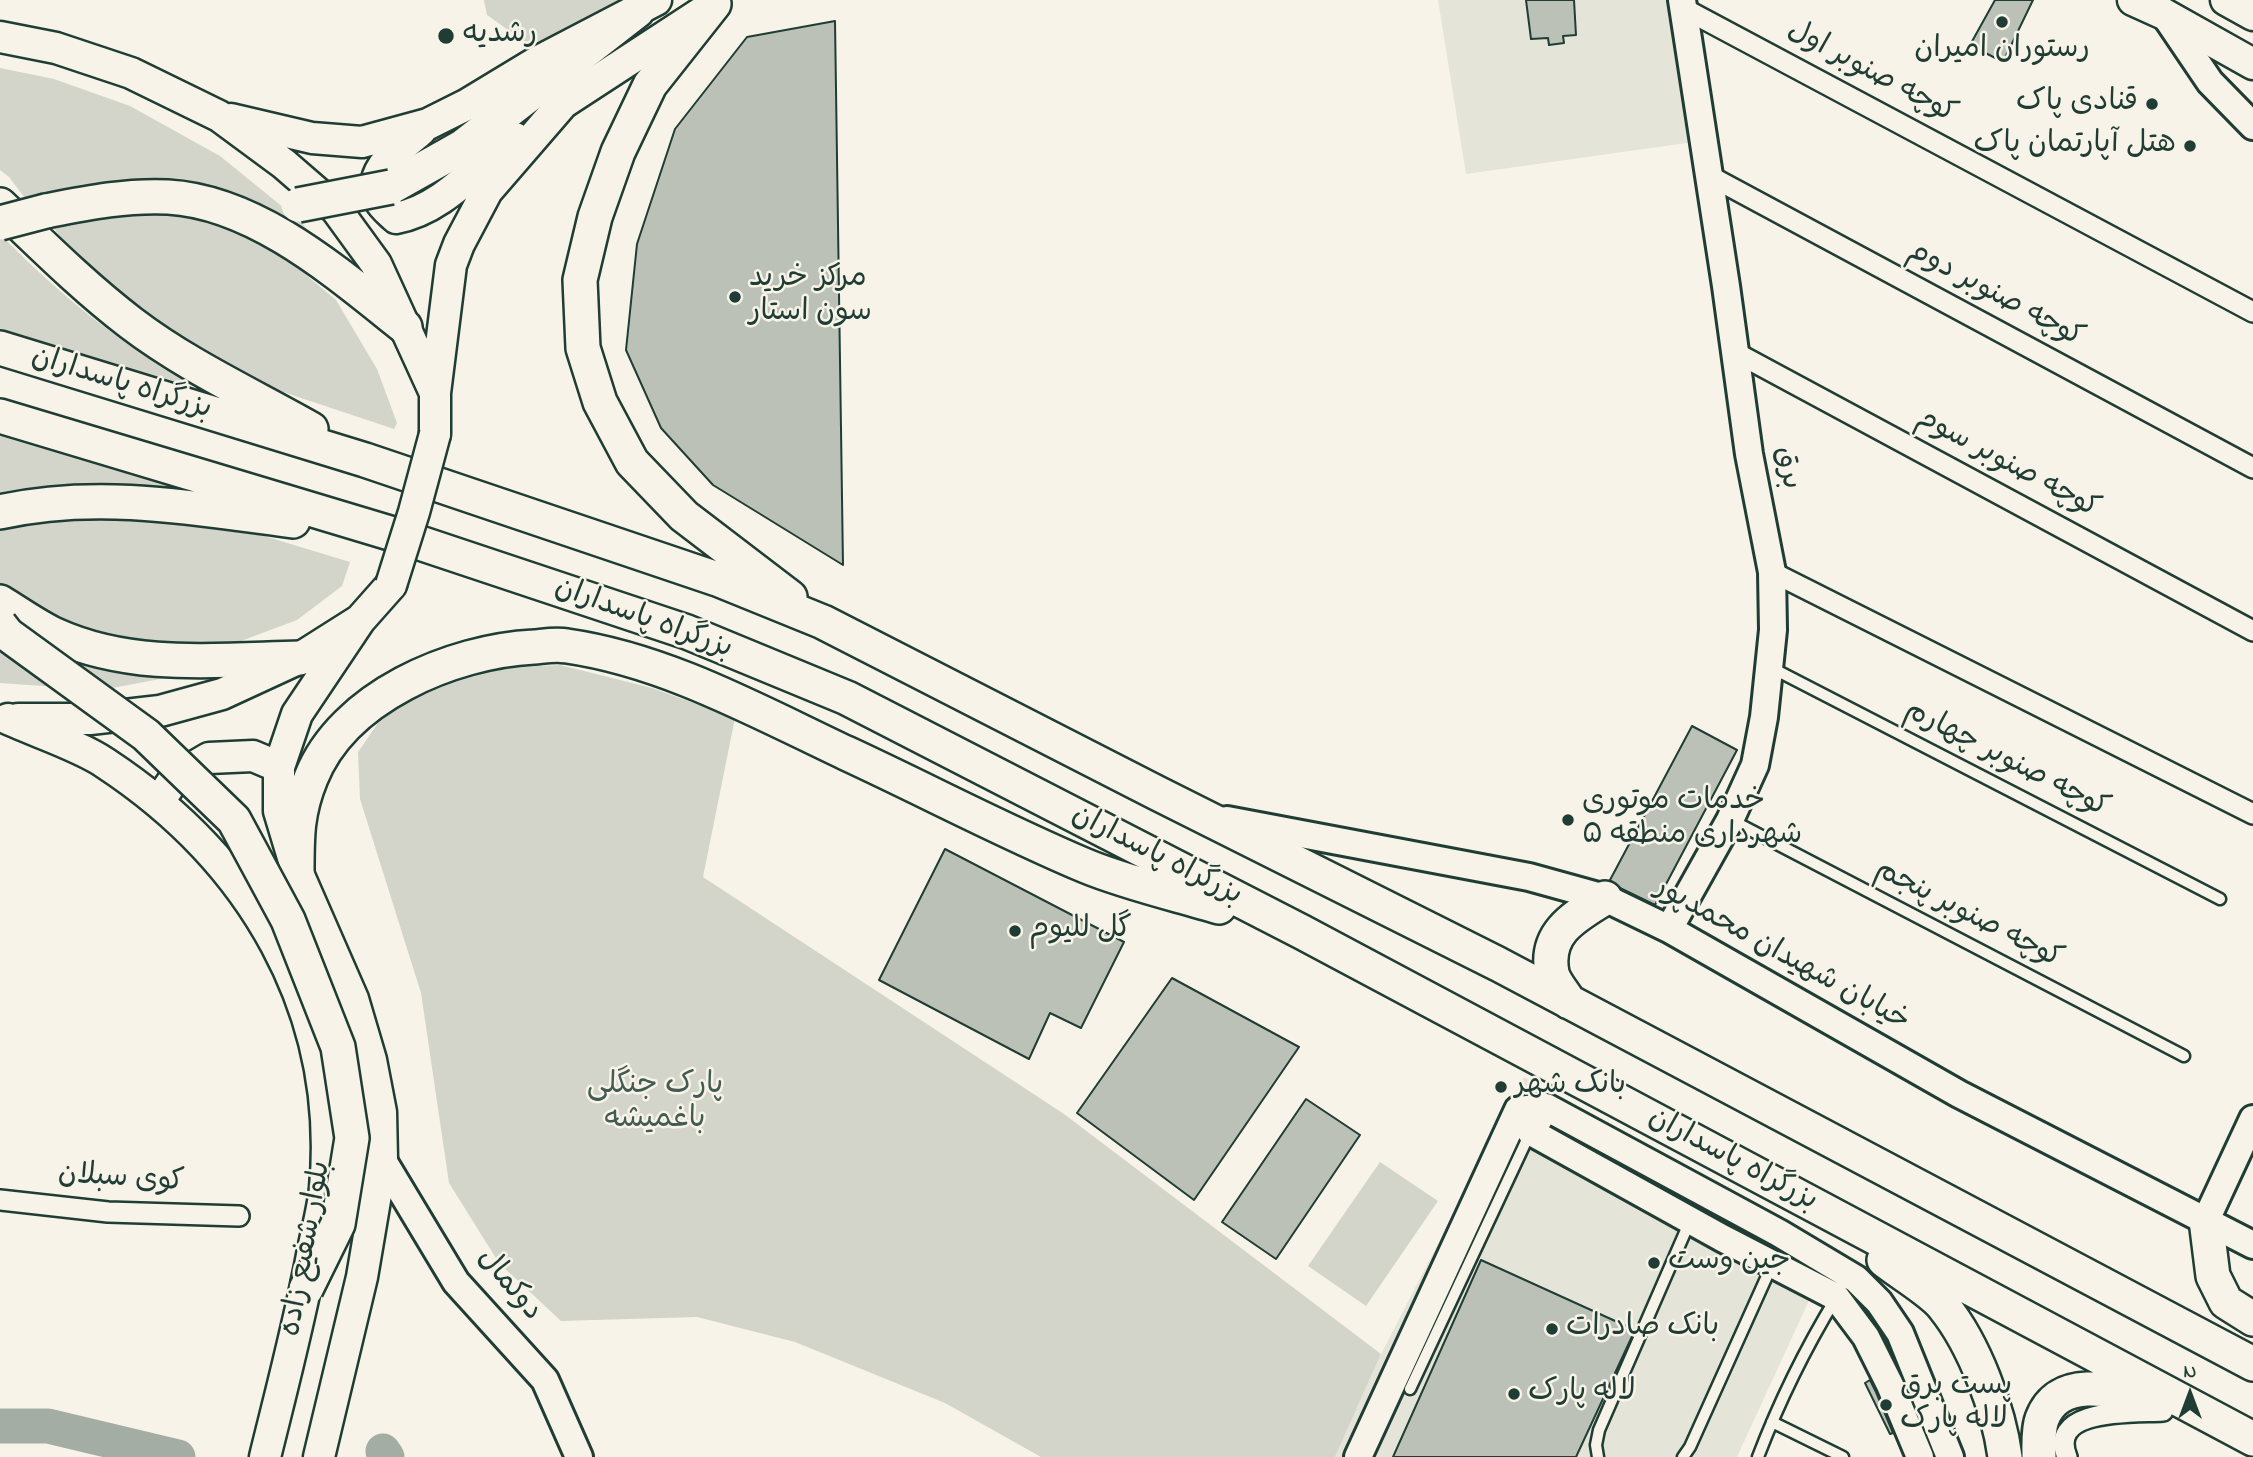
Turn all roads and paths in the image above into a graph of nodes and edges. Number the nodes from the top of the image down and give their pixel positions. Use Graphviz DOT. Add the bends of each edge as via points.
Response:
graph roads {
  1 [pos="2133,0"];
  2 [pos="2226,0"];
  3 [pos="720,2"];
  4 [pos="1683,4"];
  5 [pos="647,6"];
  6 [pos="2164,14"];
  7 [pos="2253,15"];
  8 [pos="0,37"];
  9 [pos="2253,64"];
  10 [pos="564,103"];
  11 [pos="219,116"];
  12 [pos="428,124"];
  13 [pos="2253,125"];
  14 [pos="1710,176"];
  15 [pos="0,205"];
  16 [pos="222,208"];
  17 [pos="0,223"];
  18 [pos="2253,312"];
  19 [pos="405,327"];
  20 [pos="0,348"];
  21 [pos="1733,351"];
  22 [pos="435,393"];
  23 [pos="0,416"];
  24 [pos="365,460"];
  25 [pos="2253,468"];
  26 [pos="0,512"];
  27 [pos="393,534"];
  28 [pos="1772,572"];
  29 [pos="0,602"];
  30 [pos="359,620"];
  31 [pos="823,622"];
  32 [pos="0,625"];
  33 [pos="2253,631"];
  34 [pos="300,657"];
  35 [pos="1770,667"];
  36 [pos="4,718"];
  37 [pos="279,767"];
  38 [pos="159,802"];
  39 [pos="2253,814"];
  40 [pos="1199,815"];
  41 [pos="1730,820"];
  42 [pos="297,870"];
  43 [pos="1605,898"];
  44 [pos="2220,900"];
  45 [pos="1669,929"];
  46 [pos="1302,932"];
  47 [pos="1569,1002"];
  48 [pos="2184,1056"];
  49 [pos="1546,1107"];
  50 [pos="2253,1119"];
  51 [pos="1531,1132"];
  52 [pos="382,1159"];
  53 [pos="0,1200"];
  54 [pos="1807,1201"];
  55 [pos="239,1216"];
  56 [pos="1690,1220"];
  57 [pos="2206,1220"];
  58 [pos="1715,1234"];
  59 [pos="2253,1245"];
  60 [pos="1772,1265"];
  61 [pos="306,1289"];
  62 [pos="1836,1297"];
  63 [pos="2253,1320"];
  64 [pos="1900,1334"];
  65 [pos="2253,1364"];
  66 [pos="1410,1389"];
  67 [pos="2197,1409"];
  68 [pos="1772,1422"];
  69 [pos="2253,1439"];
  70 [pos="265,1457"];
  71 [pos="319,1457"];
  72 [pos="579,1457"];
  73 [pos="1358,1457"];
  74 [pos="1598,1457"];
  75 [pos="1683,1457"];
  76 [pos="1758,1457"];
  77 [pos="1843,1457"];
  78 [pos="1920,1457"];
  79 [pos="1950,1457"];
  80 [pos="2006,1457"];
  81 [pos="2039,1457"];
  82 [pos="2067,1457"];
  1 -- 6 [label="main road"];
  2 -- 7 [label="main road"];
  3 -- 10 [label="main road"];
  3 -- 31 [label="highway" via="650,85 618,152 595,217 580,280 583,348 600,402 632,462 684,516"];
  4 -- 14 [label="street, برق"];
  4 -- 18 [label="street, کوچه صنوبر اول"];
  5 -- 12 [label="main road"];
  5 -- 16 [label="highway, bridge" via="462,147 391,187 298,205"];
  6 -- 9 [label="main road"];
  6 -- 13 [label="street" via="2210,82"];
  8 -- 11 [label="main road" via="55,48 131,74"];
  10 -- 12 [label="main road" via="436,203 396,218 380,201 376,181 385,161"];
  10 -- 22 [label="main road" via="487,191 458,244 451,265"];
  11 -- 12 [label="main road" via="312,138 362,142"];
  11 -- 19 [label="main road" via="336,209 376,264"];
  14 -- 21 [label="street, برق"];
  14 -- 25 [label="street, کوچه صنوبر دوم"];
  15 -- 24 [label="highway" via="82,283 134,324 183,357"];
  16 -- 17 [label="highway, bridge" via="170,197 113,198"];
  16 -- 19 [label="highway" via="272,230 336,272"];
  19 -- 22 [label="main road"];
  20 -- 24 [label="highway, بزرگراه پاسداران"];
  21 -- 28 [label="street, برق"];
  21 -- 33 [label="street, کوچه صنوبر سوم"];
  22 -- 30 [label="main road, bridge" via="435,434 391,585"];
  23 -- 27 [label="highway, بزرگراه پاسداران"];
  24 -- 31 [label="highway, بزرگراه پاسداران" via="717,579"];
  26 -- 27 [label="highway" via="91,500 164,504"];
  27 -- 46 [label="highway, بزرگراه پاسداران" via="687,632 847,698"];
  28 -- 35 [label="street, برق"];
  28 -- 39 [label="street"];
  29 -- 34 [label="highway" via="55,635 115,655 180,661"];
  30 -- 34 [label="main road"];
  30 -- 37 [label="main road, بلوار شفیع زاده" via="297,714"];
  31 -- 40 [label="highway, بزرگراه پاسداران"];
  32 -- 61 [label="highway, bridge" via="146,735 234,820 288,920 338,1046 352,1138 338,1224"];
  34 -- 36 [label="main road" via="222,694 160,711 90,719"];
  35 -- 41 [label="street, برق" via="1755,765"];
  35 -- 44 [label="lane, کوچه صنوبر چهارم"];
  36 -- 38 [label="main road, بلوار شفیع زاده" via="102,761"];
  37 -- 38 [label="main road" via="253,757 209,758 175,778"];
  37 -- 42 [label="main road, بلوار شفیع زاده" via="279,811"];
  38 -- 61 [label="main road, بلوار شفیع زاده" via="217,859 258,912 294,977 314,1039 326,1119 325,1188"];
  40 -- 43 [label="street, خیابان شهیدان محمدپور" via="1529,877"];
  40 -- 47 [label="highway, بزرگراه پاسداران"];
  41 -- 45 [label="street, برق"];
  41 -- 48 [label="lane, کوچه صنوبر پنجم"];
  42 -- 46 [label="highway" via="298,818 311,776 333,740 364,711 401,685 452,662 502,649 564,645 620,657 716,691 1088,867"];
  42 -- 52 [label="main road, بلوار شفیع زاده" via="353,999 371,1060 381,1112"];
  43 -- 45 [label="street, خیابان شهیدان محمدپور"];
  43 -- 47 [label="highway" via="1560,929 1553,947 1552,974"];
  45 -- 57 [label="street, خیابان شهیدان محمدپور" via="1959,1094"];
  46 -- 54 [label="highway, بزرگراه پاسداران"];
  47 -- 65 [label="highway, بزرگراه پاسداران"];
  49 -- 51 [label="street"];
  49 -- 64 [label="street" via="1856,1279 1880,1302"];
  49 -- 73 [label="street" via="1518,1110"];
  50 -- 57 [label="street"];
  51 -- 56 [label="street"];
  51 -- 66 [label="lane"];
  52 -- 71 [label="main road, بلوار شفیع زاده" via="362,1277"];
  52 -- 72 [label="street, دوکمال" via="456,1282 545,1380"];
  53 -- 55 [label="street, کوی سبلان" via="108,1212"];
  54 -- 67 [label="highway, بزرگراه پاسداران"];
  54 -- 80 [label="highway" via="1943,1305 1995,1406"];
  56 -- 58 [label="street"];
  56 -- 74 [label="lane" via="1599,1430"];
  57 -- 59 [label="street, خیابان شهیدان محمدپور"];
  57 -- 63 [label="highway" via="2213,1276 2226,1302"];
  58 -- 60 [label="street"];
  58 -- 64 [label="street" via="1726,1215 1848,1285"];
  60 -- 62 [label="street"];
  60 -- 75 [label="lane"];
  61 -- 70 [label="main road, بلوار شفیع زاده"];
  62 -- 68 [label="lane"];
  62 -- 78 [label="street" via="1866,1337"];
  64 -- 79 [label="street"];
  67 -- 69 [label="highway, بزرگراه پاسداران"];
  67 -- 81 [label="highway" via="2113,1391 2089,1389 2060,1396 2042,1419"];
  67 -- 82 [label="street" via="2085,1418 2069,1428 2063,1444"];
  68 -- 76 [label="lane"];
  68 -- 77 [label="lane"];
}
